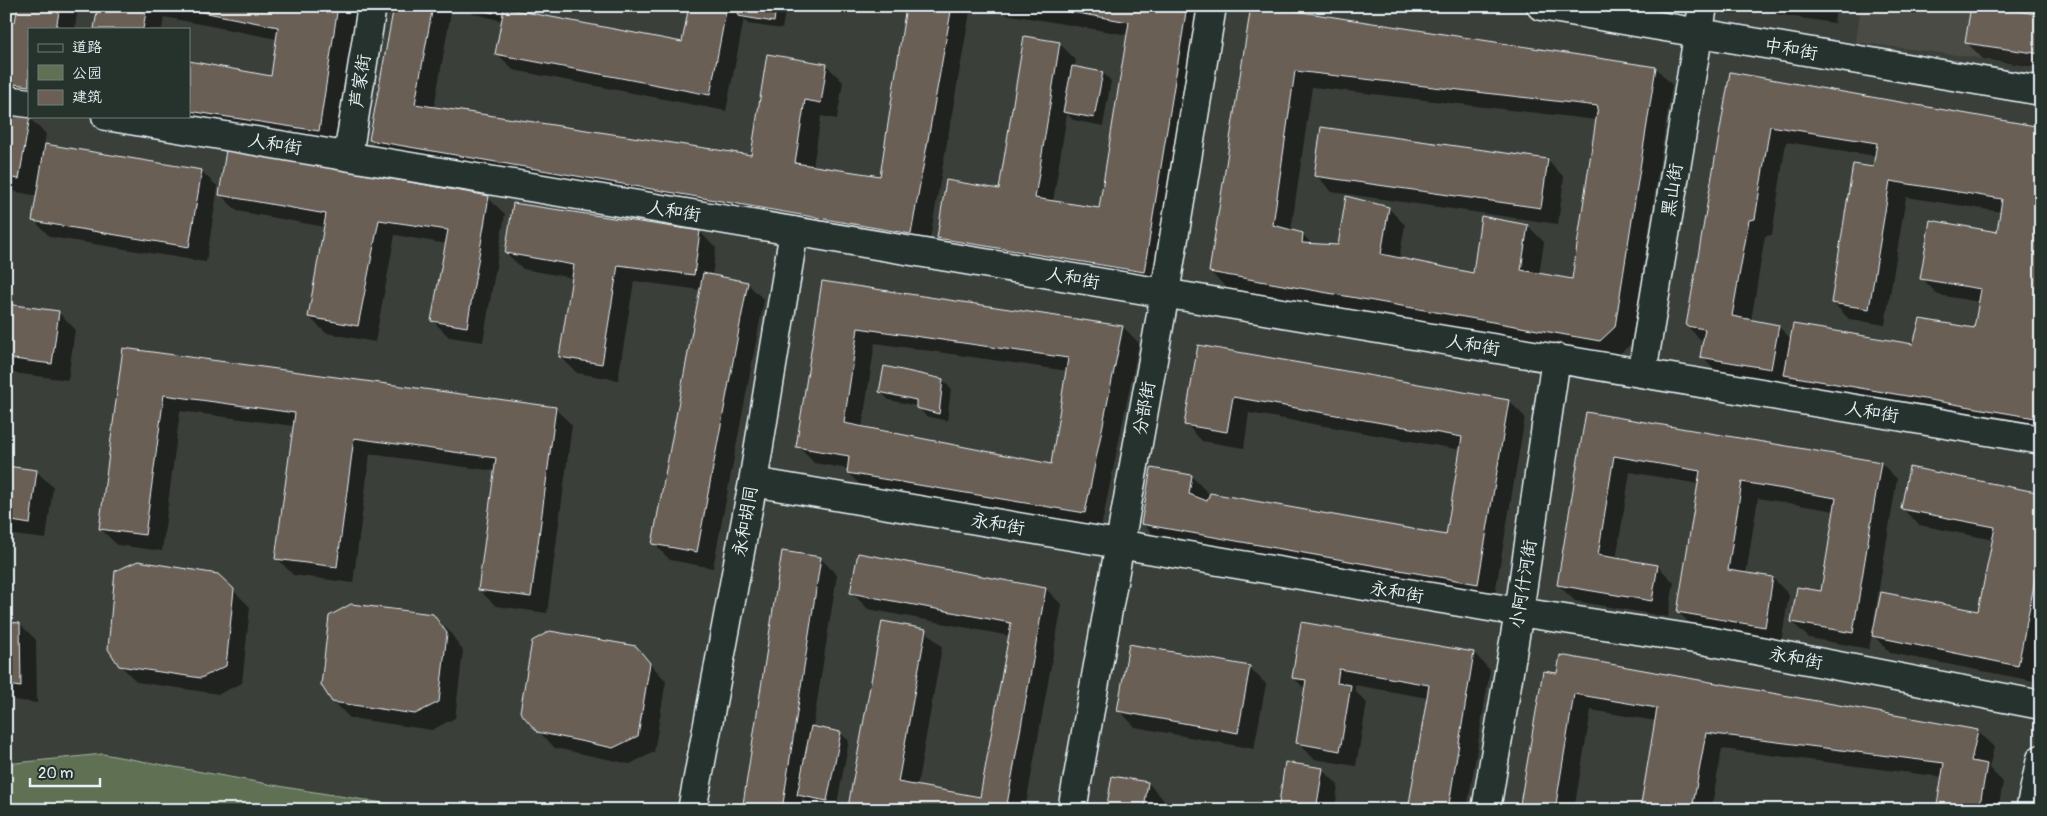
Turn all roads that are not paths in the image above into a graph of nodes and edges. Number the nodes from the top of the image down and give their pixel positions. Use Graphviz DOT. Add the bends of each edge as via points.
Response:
graph roads {
  1 [pos="372,6"];
  2 [pos="1212,6"];
  3 [pos="1540,6"];
  4 [pos="1703,6"];
  5 [pos="1698,33"];
  6 [pos="2041,91"];
  7 [pos="6,100"];
  8 [pos="28,104"];
  9 [pos="118,118"];
  10 [pos="348,156"];
  11 [pos="794,231"];
  12 [pos="1164,293"];
  13 [pos="1556,358"];
  14 [pos="1642,373"];
  15 [pos="2041,440"];
  16 [pos="753,482"];
  17 [pos="1120,545"];
  18 [pos="1519,612"];
  19 [pos="2041,705"];
  20 [pos="2041,759"];
  21 [pos="692,810"];
  22 [pos="1072,810"];
  23 [pos="1486,810"];
  24 [pos="2030,810"];
  1 -- 10 [label="street, 芦家街"];
  2 -- 12 [label="street, 分部街"];
  3 -- 5 [label="street, 中和街"];
  4 -- 5 [label="street, 黑山街"];
  5 -- 6 [label="street, 中和街"];
  5 -- 14 [label="street, 黑山街"];
  7 -- 8 [label="street"];
  9 -- 10 [label="street, 人和街"];
  10 -- 11 [label="street, 人和街"];
  11 -- 12 [label="street, 人和街"];
  11 -- 16 [label="street, 永和胡同"];
  12 -- 13 [label="street, 人和街"];
  12 -- 17 [label="street, 分部街"];
  13 -- 14 [label="street, 人和街"];
  13 -- 18 [label="street, 小阿什河街"];
  14 -- 15 [label="street, 人和街"];
  16 -- 17 [label="street, 永和街"];
  16 -- 21 [label="street, 永和胡同"];
  17 -- 18 [label="street, 永和街"];
  17 -- 22 [label="street, 分部街"];
  18 -- 19 [label="street, 永和街" via="1708,641"];
  18 -- 23 [label="street, 小阿什河街"];
  20 -- 24 [label="street"];
}
